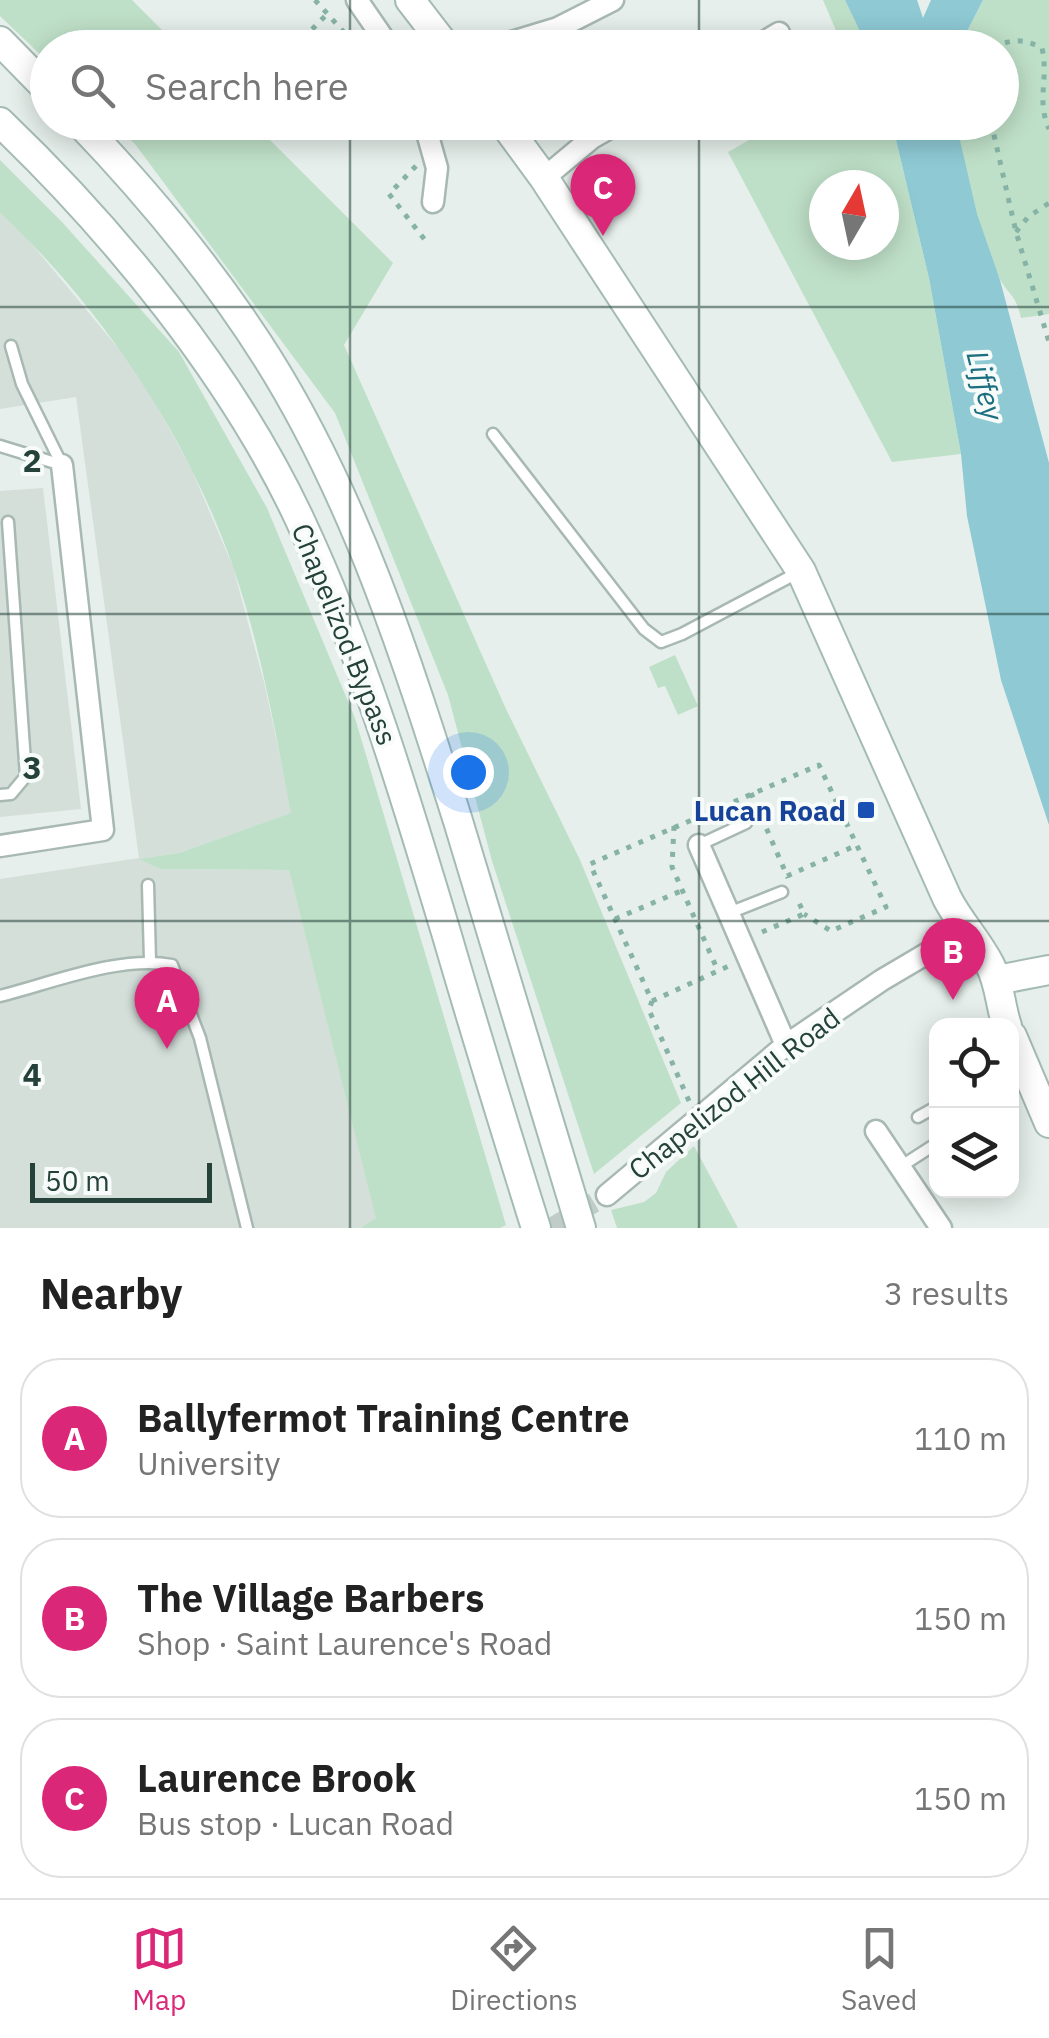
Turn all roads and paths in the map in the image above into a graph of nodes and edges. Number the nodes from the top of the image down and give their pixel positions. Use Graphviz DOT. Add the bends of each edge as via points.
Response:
graph roads {
  1 [pos="315,0"];
  2 [pos="356,0"];
  3 [pos="410,0"];
  4 [pos="613,0"];
  5 [pos="329,12"];
  6 [pos="312,30"];
  7 [pos="344,30"];
  8 [pos="377,30"];
  9 [pos="432,30"];
  10 [pos="551,30"];
  11 [pos="0,40"];
  12 [pos="1019,40"];
  13 [pos="30,71"];
  14 [pos="0,122"];
  15 [pos="1049,129"];
  16 [pos="96,140"];
  17 [pos="429,140"];
  18 [pos="516,140"];
  19 [pos="590,140"];
  20 [pos="995,140"];
  21 [pos="416,166"];
  22 [pos="544,178"];
  23 [pos="433,202"];
  24 [pos="1049,202"];
  25 [pos="1016,232"];
  26 [pos="425,240"];
  27 [pos="1049,340"];
  28 [pos="11,346"];
  29 [pos="493,434"];
  30 [pos="0,446"];
  31 [pos="62,465"];
  32 [pos="8,522"];
  33 [pos="801,571"];
  34 [pos="0,795"];
  35 [pos="746,824"];
  36 [pos="674,826"];
  37 [pos="699,845"];
  38 [pos="857,845"];
  39 [pos="0,846"];
  40 [pos="788,876"];
  41 [pos="148,885"];
  42 [pos="682,890"];
  43 [pos="782,892"];
  44 [pos="728,913"];
  45 [pos="804,914"];
  46 [pos="615,919"];
  47 [pos="965,930"];
  48 [pos="748,958"];
  49 [pos="150,961"];
  50 [pos="1049,970"];
  51 [pos="718,971"];
  52 [pos="998,980"];
  53 [pos="0,996"];
  54 [pos="652,1001"];
  55 [pos="1005,1018"];
  56 [pos="786,1046"];
  57 [pos="1019,1064"];
  58 [pos="934,1108"];
  59 [pos="918,1116"];
  60 [pos="697,1120"];
  61 [pos="1049,1123"];
  62 [pos="876,1131"];
  63 [pos="929,1149"];
  64 [pos="900,1166"];
  65 [pos="607,1195"];
  66 [pos="247,1228"];
  67 [pos="536,1228"];
  68 [pos="581,1228"];
  69 [pos="941,1228"];
  1 -- 5 [label="path"];
  2 -- 8 [label="street"];
  3 -- 9 [label="main road"];
  4 -- 10 [label="street"];
  5 -- 6 [label="path"];
  5 -- 7 [label="path"];
  11 -- 13 [label="main road"];
  12 -- 15 [label="path" via="1042,48 1047,64 1040,110"];
  14 -- 67 [label="main road, Chapelizod Bypass" via="147,282 206,362 298,515 389,740"];
  16 -- 68 [label="main road, Chapelizod Bypass" via="210,272 269,360 354,522 424,712"];
  17 -- 23 [label="street" via="437,168"];
  18 -- 22 [label="main road"];
  19 -- 22 [label="street"];
  20 -- 25 [label="path"];
  21 -- 26 [label="path" via="389,194"];
  22 -- 33 [label="main road"];
  24 -- 25 [label="path"];
  25 -- 27 [label="path"];
  28 -- 31 [label="lane"];
  29 -- 33 [label="lane" via="655,641 682,634"];
  30 -- 31 [label="lane"];
  31 -- 39 [label="street" via="104,830"];
  32 -- 34 [label="lane" via="26,776 11,794"];
  33 -- 47 [label="main road"];
  35 -- 37 [label="lane"];
  36 -- 38 [label="path" via="819,765"];
  36 -- 42 [label="path" via="672,868"];
  36 -- 46 [label="path" via="590,864"];
  37 -- 44 [label="street"];
  38 -- 40 [label="path"];
  38 -- 45 [label="path" via="886,907 831,931"];
  41 -- 49 [label="lane"];
  42 -- 46 [label="path"];
  42 -- 51 [label="path"];
  43 -- 44 [label="lane"];
  44 -- 48 [label="street"];
  46 -- 54 [label="path"];
  47 -- 52 [label="main road"];
  47 -- 56 [label="street, Chapelizod Hill Road"];
  48 -- 51 [label="path"];
  48 -- 56 [label="street"];
  49 -- 53 [label="lane"];
  49 -- 66 [label="lane" via="172,965 200,1038"];
  50 -- 52 [label="main road"];
  51 -- 54 [label="path"];
  52 -- 55 [label="main road"];
  54 -- 60 [label="path" via="649,1010"];
  56 -- 60 [label="street, Chapelizod Hill Road"];
  57 -- 61 [label="main road"];
  58 -- 59 [label="lane"];
  60 -- 65 [label="street, Chapelizod Hill Road"];
  62 -- 64 [label="street"];
  63 -- 64 [label="lane"];
  64 -- 69 [label="street"];
}
